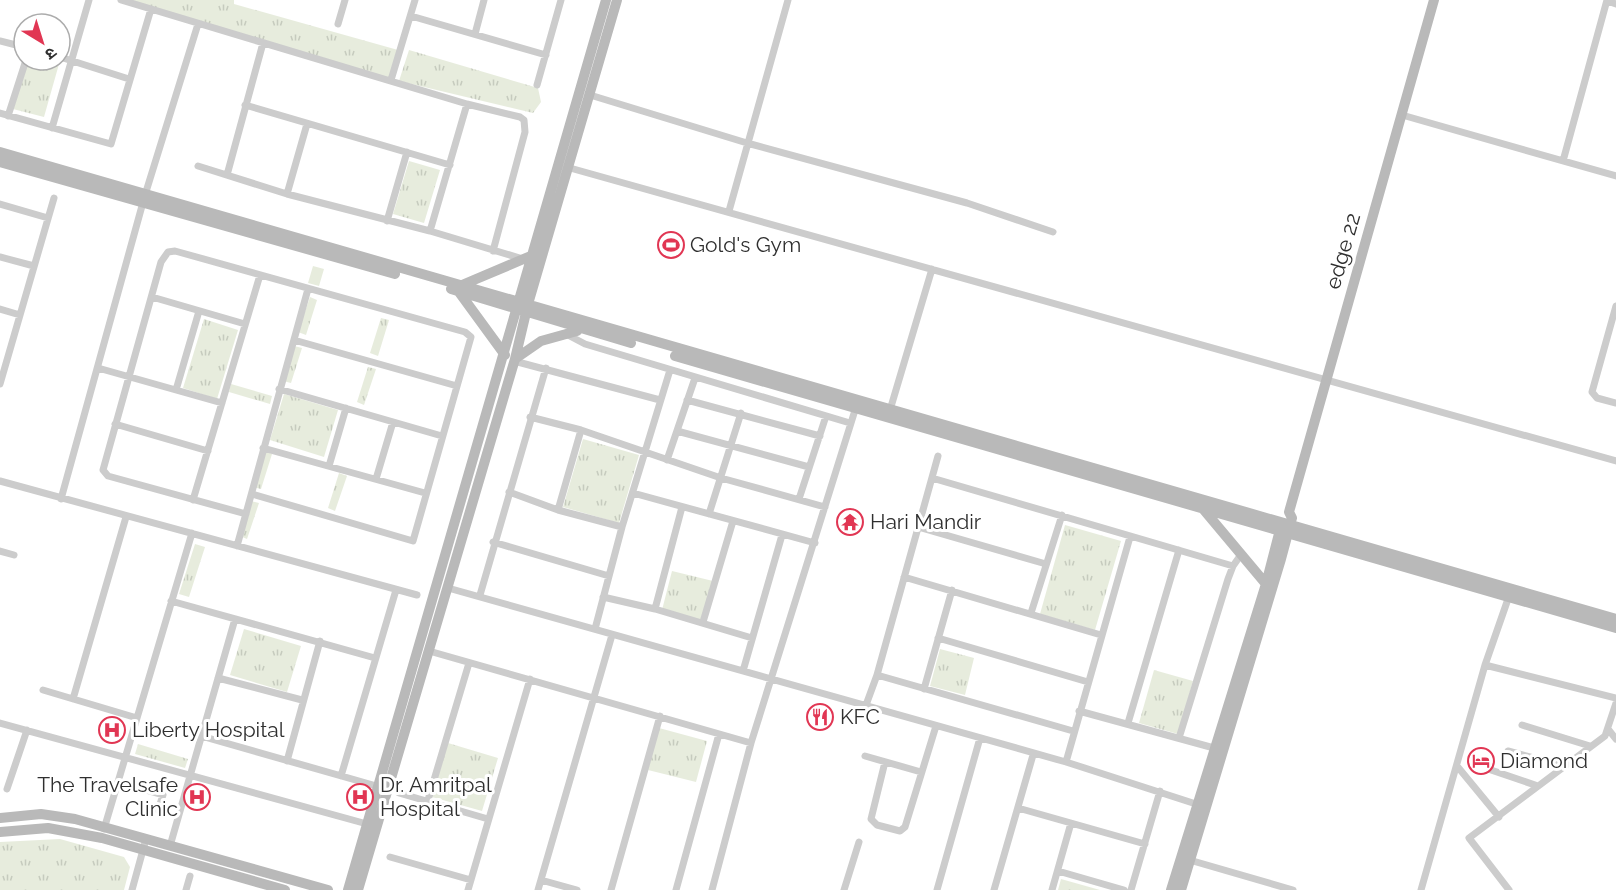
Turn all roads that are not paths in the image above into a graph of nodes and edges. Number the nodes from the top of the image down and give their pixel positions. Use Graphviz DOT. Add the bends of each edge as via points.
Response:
graph roads {
  1 [pos="89,0"];
  2 [pos="121,0"];
  3 [pos="345,0"];
  4 [pos="415,0"];
  5 [pos="484,0"];
  6 [pos="561,0"];
  7 [pos="606,0"];
  8 [pos="617,0"];
  9 [pos="788,0"];
  10 [pos="1434,0"];
  11 [pos="1607,1"];
  12 [pos="1616,4"];
  13 [pos="151,9"];
  14 [pos="411,16"];
  15 [pos="198,24"];
  16 [pos="338,24"];
  17 [pos="475,34"];
  18 [pos="263,43"];
  19 [pos="546,55"];
  20 [pos="72,58"];
  21 [pos="72,61"];
  22 [pos="21,72"];
  23 [pos="68,72"];
  24 [pos="129,79"];
  25 [pos="391,80"];
  26 [pos="537,85"];
  27 [pos="590,95"];
  28 [pos="467,104"];
  29 [pos="245,105"];
  30 [pos="4,115"];
  31 [pos="1402,115"];
  32 [pos="308,124"];
  33 [pos="52,128"];
  34 [pos="747,142"];
  35 [pos="0,152"];
  36 [pos="406,152"];
  37 [pos="0,162"];
  38 [pos="1563,162"];
  39 [pos="450,165"];
  40 [pos="198,166"];
  41 [pos="570,168"];
  42 [pos="227,175"];
  43 [pos="1616,176"];
  44 [pos="287,194"];
  45 [pos="54,198"];
  46 [pos="144,199"];
  47 [pos="0,204"];
  48 [pos="729,211"];
  49 [pos="48,218"];
  50 [pos="387,221"];
  51 [pos="430,231"];
  52 [pos="1053,232"];
  53 [pos="493,251"];
  54 [pos="0,256"];
  55 [pos="528,257"];
  56 [pos="34,266"];
  57 [pos="932,269"];
  58 [pos="260,275"];
  59 [pos="460,288"];
  60 [pos="308,289"];
  61 [pos="152,297"];
  62 [pos="1616,306"];
  63 [pos="522,307"];
  64 [pos="0,309"];
  65 [pos="199,311"];
  66 [pos="20,315"];
  67 [pos="245,324"];
  68 [pos="584,330"];
  69 [pos="564,333"];
  70 [pos="294,340"];
  71 [pos="511,358"];
  72 [pos="98,368"];
  73 [pos="546,368"];
  74 [pos="670,370"];
  75 [pos="129,376"];
  76 [pos="695,378"];
  77 [pos="1326,380"];
  78 [pos="0,384"];
  79 [pos="457,386"];
  80 [pos="279,389"];
  81 [pos="176,390"];
  82 [pos="660,400"];
  83 [pos="687,400"];
  84 [pos="222,403"];
  85 [pos="1616,403"];
  86 [pos="857,405"];
  87 [pos="346,408"];
  88 [pos="890,410"];
  89 [pos="741,413"];
  90 [pos="826,416"];
  91 [pos="530,417"];
  92 [pos="393,422"];
  93 [pos="850,423"];
  94 [pos="115,424"];
  95 [pos="581,430"];
  96 [pos="677,430"];
  97 [pos="442,436"];
  98 [pos="820,436"];
  99 [pos="732,445"];
  100 [pos="263,448"];
  101 [pos="208,451"];
  102 [pos="645,451"];
  103 [pos="938,456"];
  104 [pos="667,460"];
  105 [pos="1616,461"];
  106 [pos="330,466"];
  107 [pos="809,467"];
  108 [pos="721,478"];
  109 [pos="932,478"];
  110 [pos="376,479"];
  111 [pos="0,481"];
  112 [pos="509,492"];
  113 [pos="425,493"];
  114 [pos="633,493"];
  115 [pos="252,494"];
  116 [pos="61,499"];
  117 [pos="799,499"];
  118 [pos="193,500"];
  119 [pos="682,507"];
  120 [pos="825,507"];
  121 [pos="558,510"];
  122 [pos="1204,510"];
  123 [pos="246,514"];
  124 [pos="709,514"];
  125 [pos="1062,515"];
  126 [pos="126,517"];
  127 [pos="733,520"];
  128 [pos="622,527"];
  129 [pos="918,527"];
  130 [pos="1285,529"];
  131 [pos="192,533"];
  132 [pos="782,535"];
  133 [pos="1130,537"];
  134 [pos="494,542"];
  135 [pos="815,543"];
  136 [pos="237,546"];
  137 [pos="1179,550"];
  138 [pos="0,551"];
  139 [pos="14,555"];
  140 [pos="1240,556"];
  141 [pos="1046,564"];
  142 [pos="1233,566"];
  143 [pos="609,576"];
  144 [pos="904,577"];
  145 [pos="1266,584"];
  146 [pos="448,588"];
  147 [pos="396,590"];
  148 [pos="952,590"];
  149 [pos="417,595"];
  150 [pos="480,595"];
  151 [pos="603,597"];
  152 [pos="1508,599"];
  153 [pos="171,601"];
  154 [pos="655,609"];
  155 [pos="1031,613"];
  156 [pos="235,619"];
  157 [pos="1616,619"];
  158 [pos="703,622"];
  159 [pos="1616,628"];
  160 [pos="595,629"];
  161 [pos="612,635"];
  162 [pos="1101,635"];
  163 [pos="753,638"];
  164 [pos="938,638"];
  165 [pos="320,640"];
  166 [pos="429,651"];
  167 [pos="375,658"];
  168 [pos="469,663"];
  169 [pos="1485,665"];
  170 [pos="743,671"];
  171 [pos="877,675"];
  172 [pos="218,678"];
  173 [pos="530,679"];
  174 [pos="773,680"];
  175 [pos="1088,682"];
  176 [pos="924,689"];
  177 [pos="43,690"];
  178 [pos="594,697"];
  179 [pos="1616,698"];
  180 [pos="73,699"];
  181 [pos="302,700"];
  182 [pos="1616,703"];
  183 [pos="866,705"];
  184 [pos="1079,711"];
  185 [pos="660,716"];
  186 [pos="137,718"];
  187 [pos="0,723"];
  188 [pos="1128,723"];
  189 [pos="1522,725"];
  190 [pos="936,726"];
  191 [pos="1608,729"];
  192 [pos="27,730"];
  193 [pos="1073,731"];
  194 [pos="719,734"];
  195 [pos="201,736"];
  196 [pos="980,738"];
  197 [pos="1179,738"];
  198 [pos="1616,739"];
  199 [pos="752,743"];
  200 [pos="1590,746"];
  201 [pos="1214,748"];
  202 [pos="1508,751"];
  203 [pos="1033,755"];
  204 [pos="865,756"];
  205 [pos="125,757"];
  206 [pos="286,760"];
  207 [pos="885,762"];
  208 [pos="1066,762"];
  209 [pos="1457,766"];
  210 [pos="1564,766"];
  211 [pos="1491,770"];
  212 [pos="921,772"];
  213 [pos="190,775"];
  214 [pos="341,776"];
  215 [pos="118,782"];
  216 [pos="373,785"];
  217 [pos="1538,786"];
  218 [pos="7,789"];
  219 [pos="1161,791"];
  220 [pos="399,793"];
  221 [pos="428,800"];
  222 [pos="1196,804"];
  223 [pos="1018,808"];
  224 [pos="158,810"];
  225 [pos="1499,817"];
  226 [pos="0,818"];
  227 [pos="488,819"];
  228 [pos="1071,823"];
  229 [pos="367,824"];
  230 [pos="0,832"];
  231 [pos="103,832"];
  232 [pos="859,842"];
  233 [pos="145,844"];
  234 [pos="1145,844"];
  235 [pos="170,846"];
  236 [pos="390,857"];
  237 [pos="1185,858"];
  238 [pos="1058,871"];
  239 [pos="190,876"];
  240 [pos="471,880"];
  241 [pos="541,880"];
  242 [pos="132,890"];
  243 [pos="186,890"];
  244 [pos="285,890"];
  245 [pos="328,890"];
  246 [pos="348,890"];
  247 [pos="358,890"];
  248 [pos="468,890"];
  249 [pos="538,890"];
  250 [pos="577,890"];
  251 [pos="611,890"];
  252 [pos="676,890"];
  253 [pos="712,890"];
  254 [pos="844,890"];
  255 [pos="937,890"];
  256 [pos="994,890"];
  257 [pos="1052,890"];
  258 [pos="1124,890"];
  259 [pos="1131,890"];
  260 [pos="1171,890"];
  261 [pos="1181,890"];
  262 [pos="1293,890"];
  263 [pos="1421,890"];
  264 [pos="1509,890"];
  1 -- 20 [label="street"];
  2 -- 13 [label="street"];
  3 -- 16 [label="street"];
  4 -- 14 [label="street"];
  5 -- 17 [label="street"];
  6 -- 19 [label="street"];
  7 -- 55 [label="main road"];
  8 -- 27 [label="main road"];
  9 -- 34 [label="street"];
  10 -- 31 [label="main road, edge 22"];
  11 -- 12 [label="street"];
  11 -- 38 [label="street"];
  13 -- 15 [label="street"];
  13 -- 24 [label="street"];
  14 -- 17 [label="street"];
  14 -- 25 [label="street"];
  15 -- 18 [label="street"];
  15 -- 46 [label="street"];
  17 -- 19 [label="street"];
  18 -- 25 [label="street"];
  18 -- 29 [label="street"];
  19 -- 26 [label="street"];
  21 -- 24 [label="street"];
  22 -- 30 [label="street"];
  23 -- 33 [label="street"];
  24 -- 33 [label="street" via="111,144"];
  25 -- 28 [label="street"];
  27 -- 34 [label="street"];
  27 -- 41 [label="main road"];
  28 -- 39 [label="street"];
  28 -- 53 [label="street" via="520,117 525,125"];
  29 -- 32 [label="street"];
  29 -- 42 [label="street"];
  30 -- 33 [label="street"];
  31 -- 38 [label="street"];
  31 -- 77 [label="main road, edge 22"];
  32 -- 36 [label="street"];
  32 -- 44 [label="street"];
  34 -- 48 [label="street"];
  34 -- 52 [label="street" via="967,203"];
  35 -- 46 [label="main road"];
  36 -- 39 [label="street"];
  36 -- 50 [label="street"];
  37 -- 46 [label="main road"];
  38 -- 43 [label="street"];
  39 -- 51 [label="street"];
  40 -- 42 [label="street"];
  41 -- 48 [label="street"];
  41 -- 63 [label="main road"];
  42 -- 44 [label="street"];
  44 -- 50 [label="street"];
  45 -- 49 [label="street"];
  46 -- 59 [label="main road"];
  46 -- 72 [label="street"];
  47 -- 49 [label="street"];
  48 -- 57 [label="street"];
  49 -- 56 [label="street"];
  50 -- 51 [label="street"];
  51 -- 53 [label="street"];
  53 -- 55 [label="street"];
  54 -- 56 [label="street"];
  55 -- 59 [label="main road"];
  55 -- 63 [label="main road"];
  56 -- 66 [label="street"];
  57 -- 77 [label="street"];
  57 -- 88 [label="street"];
  58 -- 60 [label="street"];
  58 -- 61 [label="street" via="171,250 161,262"];
  58 -- 67 [label="street"];
  59 -- 63 [label="main road"];
  59 -- 71 [label="main road"];
  60 -- 70 [label="street"];
  60 -- 79 [label="street" via="469,334 471,341"];
  61 -- 65 [label="street"];
  61 -- 75 [label="street"];
  62 -- 85 [label="street" via="1593,392 1597,398"];
  63 -- 68 [label="main road"];
  63 -- 71 [label="main road"];
  63 -- 86 [label="main road"];
  64 -- 66 [label="street"];
  65 -- 67 [label="street"];
  65 -- 81 [label="street"];
  66 -- 78 [label="street"];
  67 -- 84 [label="street"];
  68 -- 69 [label="main road"];
  68 -- 86 [label="main road"];
  69 -- 71 [label="main road"];
  69 -- 74 [label="street" via="585,344"];
  70 -- 79 [label="street"];
  70 -- 80 [label="street"];
  71 -- 73 [label="street"];
  71 -- 146 [label="main road"];
  71 -- 229 [label="main road"];
  72 -- 75 [label="street"];
  72 -- 116 [label="street"];
  73 -- 82 [label="street"];
  73 -- 91 [label="street"];
  74 -- 76 [label="street"];
  74 -- 82 [label="street"];
  75 -- 81 [label="street"];
  75 -- 94 [label="street"];
  76 -- 83 [label="street"];
  76 -- 90 [label="street"];
  77 -- 105 [label="street"];
  77 -- 130 [label="main road, edge 22"];
  79 -- 97 [label="street"];
  80 -- 87 [label="street"];
  80 -- 100 [label="street"];
  81 -- 84 [label="street"];
  82 -- 102 [label="street"];
  83 -- 89 [label="street"];
  83 -- 96 [label="street"];
  84 -- 101 [label="street"];
  86 -- 88 [label="main road"];
  86 -- 93 [label="street"];
  86 -- 122 [label="main road"];
  87 -- 92 [label="street"];
  87 -- 106 [label="street"];
  88 -- 130 [label="main road"];
  89 -- 98 [label="street"];
  89 -- 99 [label="street"];
  90 -- 93 [label="street"];
  90 -- 98 [label="street"];
  91 -- 95 [label="street"];
  91 -- 112 [label="street"];
  92 -- 97 [label="street"];
  92 -- 110 [label="street"];
  93 -- 120 [label="street"];
  94 -- 101 [label="street"];
  94 -- 118 [label="street" via="103,467 105,473"];
  95 -- 102 [label="street"];
  95 -- 121 [label="street"];
  96 -- 99 [label="street"];
  96 -- 104 [label="street"];
  97 -- 113 [label="street"];
  98 -- 107 [label="street"];
  99 -- 107 [label="street"];
  99 -- 108 [label="street"];
  100 -- 106 [label="street"];
  100 -- 115 [label="street"];
  101 -- 118 [label="street"];
  102 -- 104 [label="street"];
  102 -- 114 [label="street"];
  103 -- 109 [label="street"];
  104 -- 108 [label="street"];
  106 -- 110 [label="street"];
  107 -- 117 [label="street"];
  108 -- 117 [label="street"];
  108 -- 124 [label="street"];
  109 -- 125 [label="street"];
  109 -- 129 [label="street"];
  110 -- 113 [label="street"];
  111 -- 116 [label="street"];
  112 -- 121 [label="street"];
  112 -- 134 [label="street"];
  113 -- 115 [label="street" via="413,541"];
  114 -- 119 [label="street"];
  114 -- 128 [label="street"];
  115 -- 123 [label="street"];
  116 -- 126 [label="street"];
  117 -- 120 [label="street"];
  118 -- 123 [label="street"];
  119 -- 124 [label="street"];
  119 -- 154 [label="street"];
  120 -- 135 [label="street"];
  121 -- 128 [label="street"];
  122 -- 130 [label="main road"];
  122 -- 140 [label="main road"];
  123 -- 136 [label="street"];
  124 -- 127 [label="street"];
  125 -- 133 [label="street"];
  125 -- 141 [label="street"];
  126 -- 131 [label="street"];
  126 -- 180 [label="street"];
  127 -- 132 [label="street"];
  127 -- 158 [label="street"];
  128 -- 143 [label="street"];
  129 -- 141 [label="street"];
  129 -- 144 [label="street"];
  130 -- 145 [label="main road"];
  130 -- 152 [label="main road"];
  130 -- 157 [label="main road"];
  130 -- 237 [label="main road"];
  131 -- 136 [label="street"];
  131 -- 153 [label="street"];
  132 -- 135 [label="street"];
  132 -- 163 [label="street"];
  133 -- 137 [label="street"];
  133 -- 162 [label="street"];
  134 -- 143 [label="street"];
  134 -- 150 [label="street"];
  135 -- 174 [label="street"];
  136 -- 147 [label="street"];
  137 -- 142 [label="street"];
  137 -- 188 [label="street"];
  138 -- 139 [label="street"];
  140 -- 142 [label="street"];
  140 -- 145 [label="main road"];
  141 -- 155 [label="street"];
  142 -- 197 [label="street"];
  143 -- 151 [label="street"];
  144 -- 148 [label="street"];
  144 -- 171 [label="street"];
  145 -- 201 [label="main road"];
  146 -- 150 [label="street"];
  146 -- 166 [label="main road"];
  147 -- 149 [label="street"];
  147 -- 167 [label="street"];
  148 -- 155 [label="street"];
  148 -- 164 [label="street"];
  150 -- 160 [label="street"];
  151 -- 154 [label="street"];
  151 -- 160 [label="street"];
  152 -- 159 [label="main road"];
  152 -- 169 [label="street"];
  153 -- 156 [label="street"];
  153 -- 186 [label="street"];
  154 -- 158 [label="street"];
  155 -- 162 [label="street"];
  156 -- 165 [label="street"];
  156 -- 172 [label="street"];
  158 -- 163 [label="street"];
  160 -- 161 [label="street"];
  161 -- 170 [label="street"];
  161 -- 178 [label="street"];
  162 -- 175 [label="street"];
  163 -- 170 [label="street"];
  164 -- 175 [label="street"];
  164 -- 176 [label="street"];
  165 -- 167 [label="street"];
  165 -- 181 [label="street"];
  166 -- 168 [label="street"];
  166 -- 247 [label="main road"];
  167 -- 214 [label="street"];
  168 -- 173 [label="street"];
  168 -- 221 [label="street"];
  169 -- 179 [label="street"];
  169 -- 209 [label="street"];
  170 -- 174 [label="street"];
  171 -- 176 [label="street"];
  171 -- 183 [label="street"];
  172 -- 181 [label="street"];
  172 -- 195 [label="street"];
  173 -- 178 [label="street"];
  173 -- 227 [label="street"];
  174 -- 183 [label="street"];
  174 -- 199 [label="street"];
  175 -- 184 [label="street"];
  176 -- 193 [label="street"];
  177 -- 180 [label="street"];
  178 -- 185 [label="street"];
  178 -- 241 [label="street"];
  180 -- 186 [label="street"];
  181 -- 206 [label="street"];
  182 -- 191 [label="street"];
  183 -- 190 [label="street"];
  184 -- 188 [label="street"];
  184 -- 193 [label="street"];
  185 -- 194 [label="street"];
  185 -- 251 [label="street"];
  186 -- 205 [label="street"];
  187 -- 192 [label="street"];
  188 -- 197 [label="street"];
  189 -- 200 [label="street"];
  190 -- 196 [label="street"];
  190 -- 212 [label="street"];
  191 -- 198 [label="street"];
  191 -- 200 [label="street" via="1605,736"];
  192 -- 205 [label="street"];
  192 -- 218 [label="street"];
  193 -- 208 [label="street"];
  194 -- 199 [label="street"];
  194 -- 252 [label="street"];
  195 -- 206 [label="street"];
  195 -- 213 [label="street"];
  196 -- 203 [label="street"];
  196 -- 255 [label="street"];
  197 -- 201 [label="street"];
  199 -- 253 [label="street"];
  200 -- 210 [label="street"];
  201 -- 222 [label="main road"];
  202 -- 210 [label="street"];
  203 -- 208 [label="street"];
  203 -- 223 [label="street"];
  204 -- 207 [label="street"];
  205 -- 213 [label="street"];
  205 -- 215 [label="street"];
  206 -- 214 [label="street"];
  207 -- 212 [label="street"];
  207 -- 212 [label="street" via="871,819 897,831 905,827"];
  208 -- 219 [label="street"];
  209 -- 225 [label="street"];
  209 -- 263 [label="street"];
  210 -- 217 [label="street"];
  211 -- 217 [label="street"];
  213 -- 229 [label="street"];
  213 -- 235 [label="street"];
  214 -- 216 [label="street"];
  215 -- 224 [label="street" via="163,795"];
  215 -- 231 [label="street"];
  217 -- 225 [label="street"];
  219 -- 222 [label="street"];
  219 -- 234 [label="street"];
  220 -- 221 [label="street"];
  221 -- 227 [label="street"];
  222 -- 237 [label="main road"];
  223 -- 228 [label="street"];
  223 -- 256 [label="street"];
  225 -- 264 [label="street" via="1469,838"];
  226 -- 231 [label="main road" via="41,814"];
  227 -- 240 [label="street"];
  228 -- 234 [label="street"];
  228 -- 238 [label="street"];
  229 -- 246 [label="main road"];
  230 -- 231 [label="main road" via="48,828"];
  231 -- 233 [label="main road"];
  232 -- 254 [label="street"];
  233 -- 235 [label="main road"];
  233 -- 242 [label="street"];
  233 -- 244 [label="main road"];
  234 -- 259 [label="street"];
  235 -- 245 [label="main road"];
  236 -- 240 [label="street"];
  237 -- 260 [label="main road"];
  237 -- 261 [label="main road"];
  237 -- 262 [label="street"];
  238 -- 257 [label="street"];
  238 -- 258 [label="street"];
  239 -- 243 [label="street"];
  240 -- 248 [label="street"];
  241 -- 249 [label="street"];
  241 -- 250 [label="street"];
}
